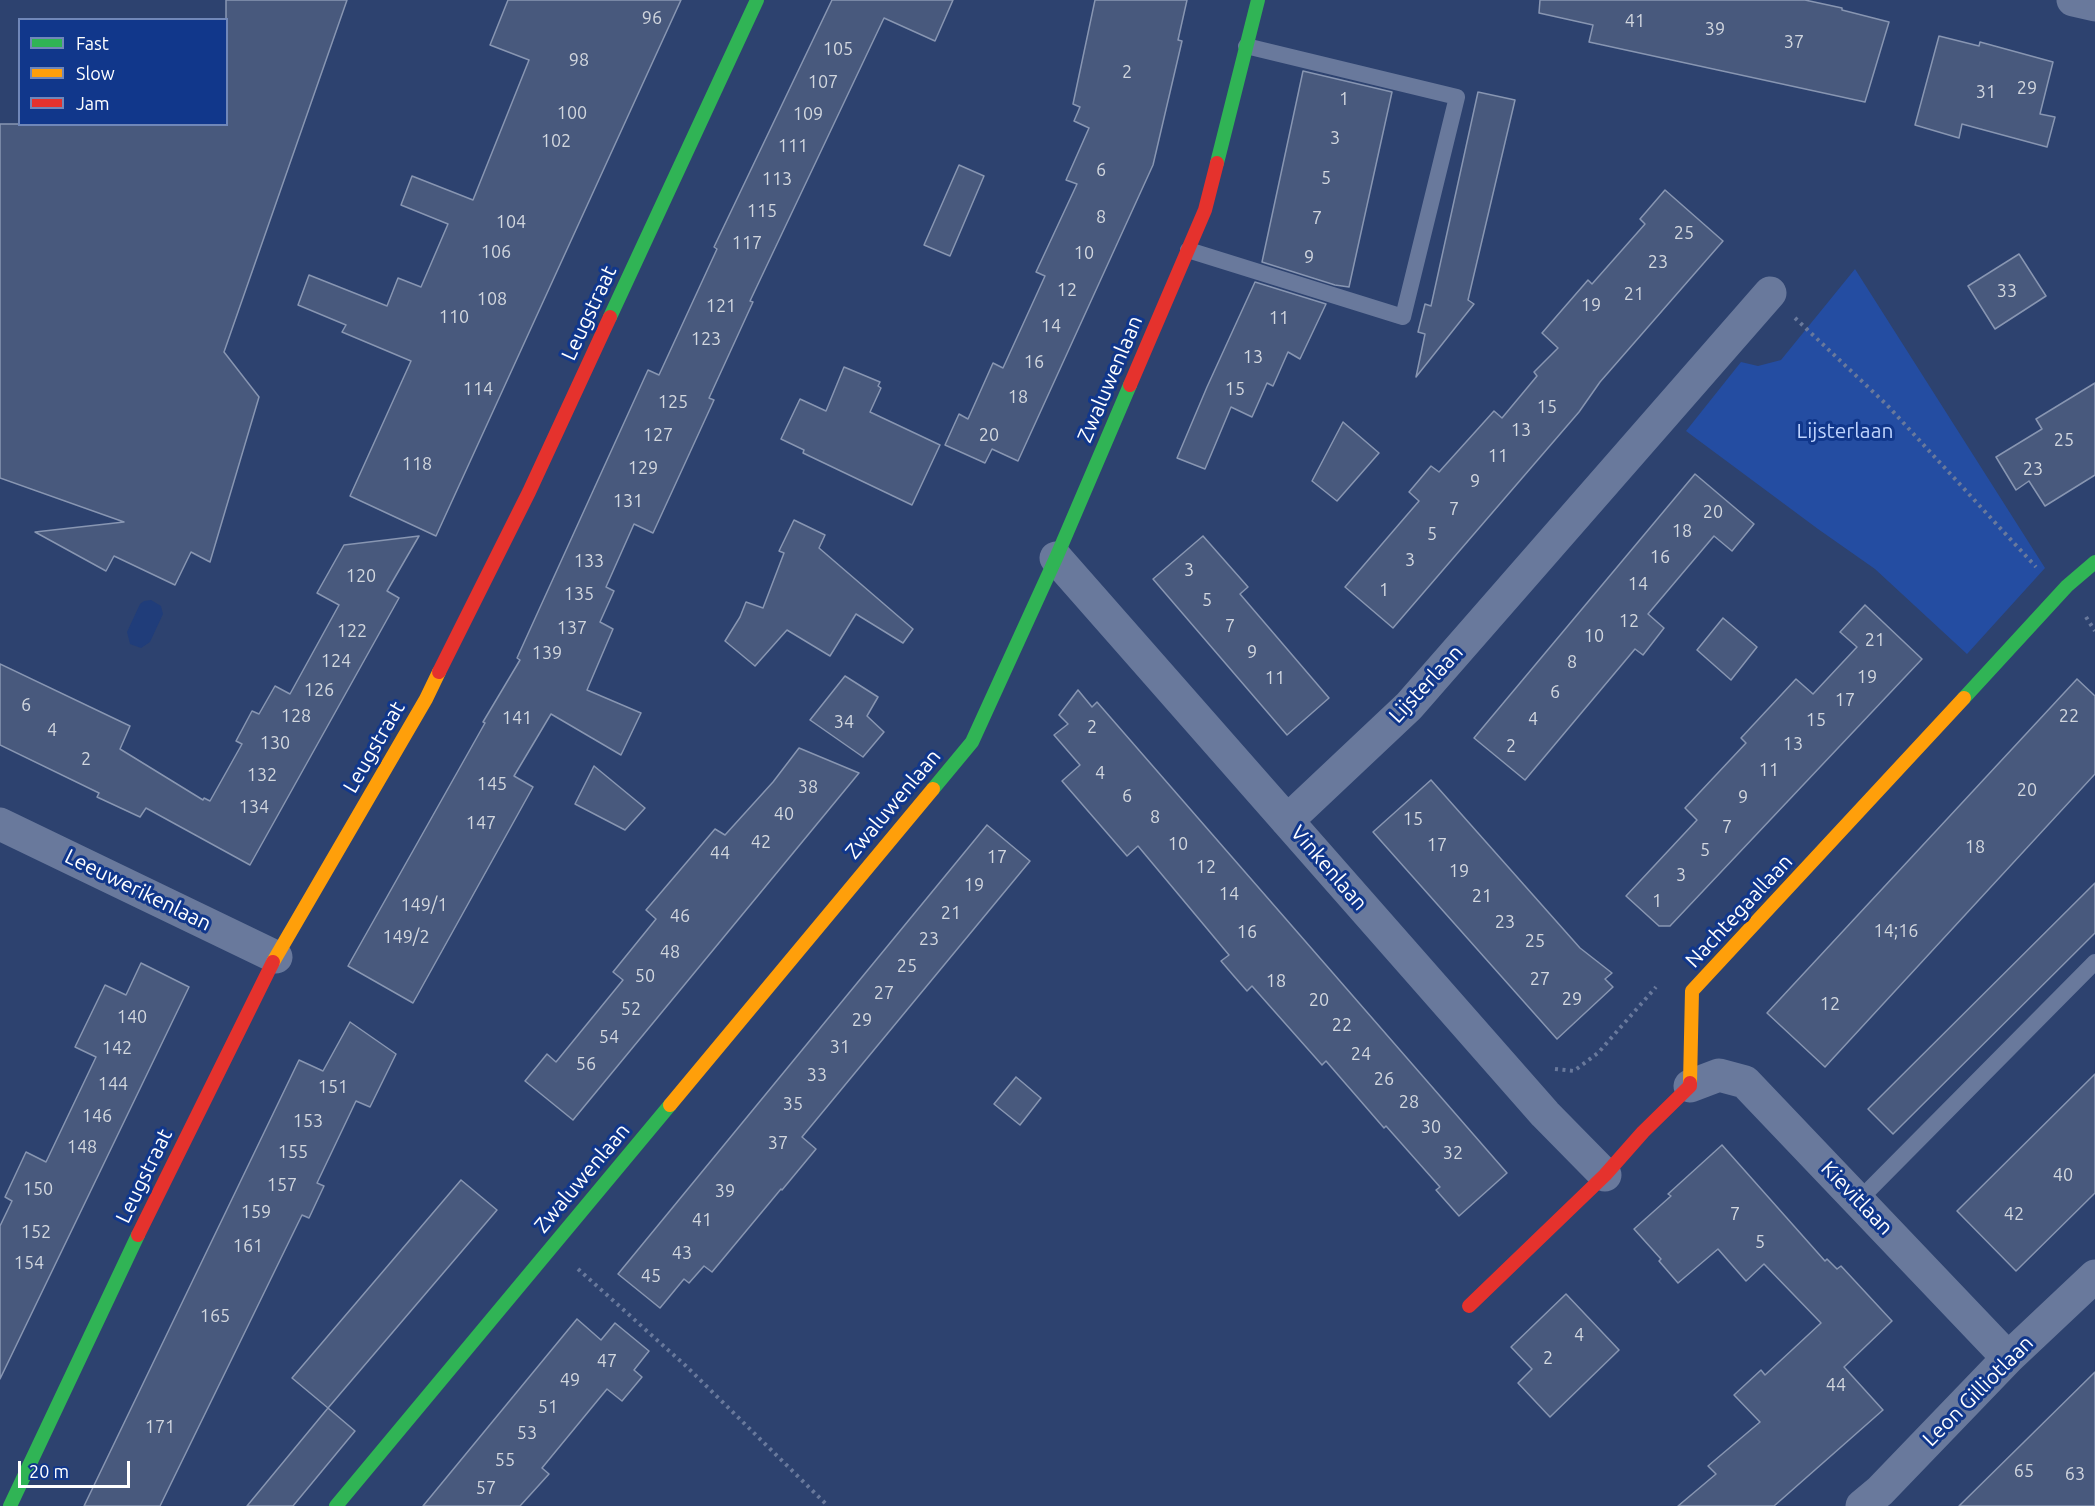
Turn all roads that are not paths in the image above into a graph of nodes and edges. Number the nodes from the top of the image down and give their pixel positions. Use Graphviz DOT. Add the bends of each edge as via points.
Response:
graph roads {
  1 [pos="757,0"];
  2 [pos="1258,0"];
  3 [pos="2073,0"];
  4 [pos="2095,5"];
  5 [pos="1246,46"];
  6 [pos="1188,250"];
  7 [pos="1770,293"];
  8 [pos="1056,558"];
  9 [pos="2095,562"];
  10 [pos="1287,821"];
  11 [pos="0,824"];
  12 [pos="276,957"];
  13 [pos="2095,962"];
  14 [pos="1690,1086"];
  15 [pos="1605,1175"];
  16 [pos="1859,1200"];
  17 [pos="2095,1276"];
  18 [pos="1468,1306"];
  19 [pos="2008,1358"];
  20 [pos="1878,1501"];
  21 [pos="10,1506"];
  22 [pos="336,1506"];
  1 -- 12 [label="street, Leugstraat" via="529,492 426,699"];
  2 -- 5 [label="street, Zwaluwenlaan"];
  3 -- 4 [label="street"];
  5 -- 6 [label="street, Zwaluwenlaan" via="1205,210"];
  5 -- 6 [label="lane" via="1457,98 1402,317"];
  6 -- 8 [label="street, Zwaluwenlaan"];
  7 -- 10 [label="street, Lijsterlaan" via="1409,706"];
  8 -- 10 [label="street, Vinkenlaan"];
  8 -- 22 [label="street, Zwaluwenlaan" via="972,742"];
  9 -- 14 [label="street, Nachtegaallaan" via="2060,594 1692,991"];
  10 -- 15 [label="street, Vinkenlaan" via="1545,1114"];
  11 -- 12 [label="street, Leeuwerikenlaan"];
  12 -- 21 [label="street, Leugstraat" via="103,1306"];
  13 -- 16 [label="lane"];
  14 -- 15 [label="street"];
  14 -- 16 [label="street, Kievitlaan" via="1719,1075 1745,1082"];
  15 -- 18 [label="street"];
  16 -- 19 [label="street, Kievitlaan"];
  17 -- 19 [label="street, Leon Gilliotlaan"];
  19 -- 20 [label="street, Leon Gilliotlaan"];
}
